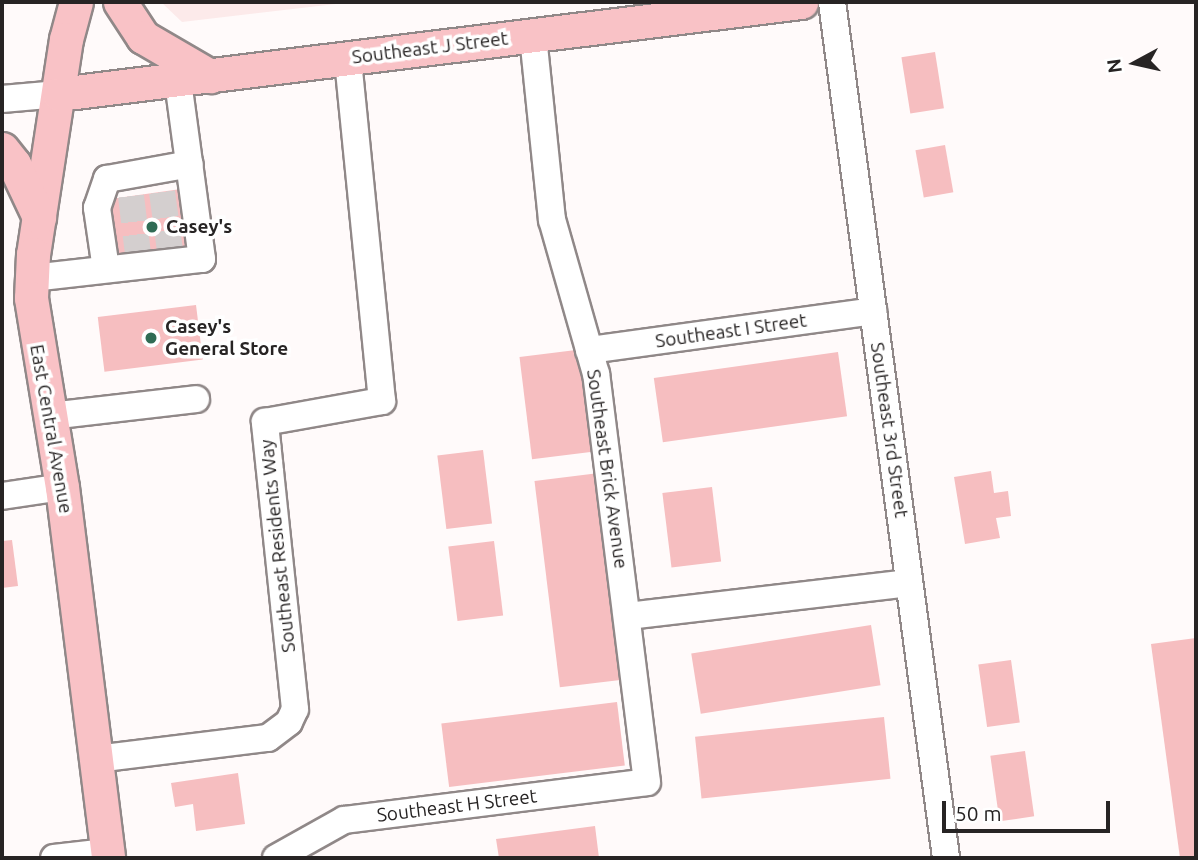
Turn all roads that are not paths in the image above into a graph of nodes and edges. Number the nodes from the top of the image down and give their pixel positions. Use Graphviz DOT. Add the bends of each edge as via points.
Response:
graph roads {
  1 [pos="76,2"];
  2 [pos="120,2"];
  3 [pos="801,2"];
  4 [pos="832,2"];
  5 [pos="533,35"];
  6 [pos="348,59"];
  7 [pos="210,76"];
  8 [pos="177,82"];
  9 [pos="60,94"];
  10 [pos="2,99"];
  11 [pos="2,149"];
  12 [pos="190,164"];
  13 [pos="38,217"];
  14 [pos="106,270"];
  15 [pos="32,278"];
  16 [pos="873,311"];
  17 [pos="589,350"];
  18 [pos="196,399"];
  19 [pos="50,416"];
  20 [pos="62,488"];
  21 [pos="2,496"];
  22 [pos="909,583"];
  23 [pos="628,616"];
  24 [pos="96,759"];
  25 [pos="647,782"];
  26 [pos="108,855"];
  27 [pos="54,858"];
  28 [pos="276,858"];
  29 [pos="946,858"];
  1 -- 9 [label="main road, East Central Avenue"];
  2 -- 7 [label="main road" via="143,37"];
  3 -- 5 [label="main road, Southeast J Street"];
  4 -- 16 [label="street, Southeast 3rd Street"];
  5 -- 6 [label="main road, Southeast J Street"];
  5 -- 17 [label="street, Southeast Brick Avenue" via="552,220"];
  6 -- 7 [label="main road, Southeast J Street"];
  6 -- 24 [label="street, Southeast Residents Way" via="382,401 265,422 295,709 289,722 268,738"];
  7 -- 8 [label="main road, Southeast J Street"];
  8 -- 9 [label="main road, Southeast J Street"];
  8 -- 12 [label="street"];
  9 -- 10 [label="street"];
  9 -- 13 [label="main road, East Central Avenue"];
  11 -- 13 [label="main road" via="14,164"];
  12 -- 14 [label="street" via="160,180 130,185 107,178 98,194"];
  12 -- 14 [label="street" via="202,259"];
  13 -- 15 [label="main road, East Central Avenue"];
  14 -- 15 [label="street"];
  15 -- 19 [label="main road, East Central Avenue" via="35,340"];
  16 -- 17 [label="street, Southeast I Street"];
  16 -- 22 [label="street, Southeast 3rd Street"];
  17 -- 23 [label="street, Southeast Brick Avenue"];
  18 -- 19 [label="street"];
  19 -- 20 [label="main road, East Central Avenue"];
  20 -- 21 [label="street"];
  20 -- 24 [label="main road, East Central Avenue"];
  22 -- 23 [label="street"];
  22 -- 29 [label="street, Southeast 3rd Street"];
  23 -- 25 [label="street, Southeast Brick Avenue"];
  24 -- 26 [label="main road, East Central Avenue"];
  25 -- 28 [label="street, Southeast H Street" via="344,820"];
  26 -- 27 [label="street"];
}
